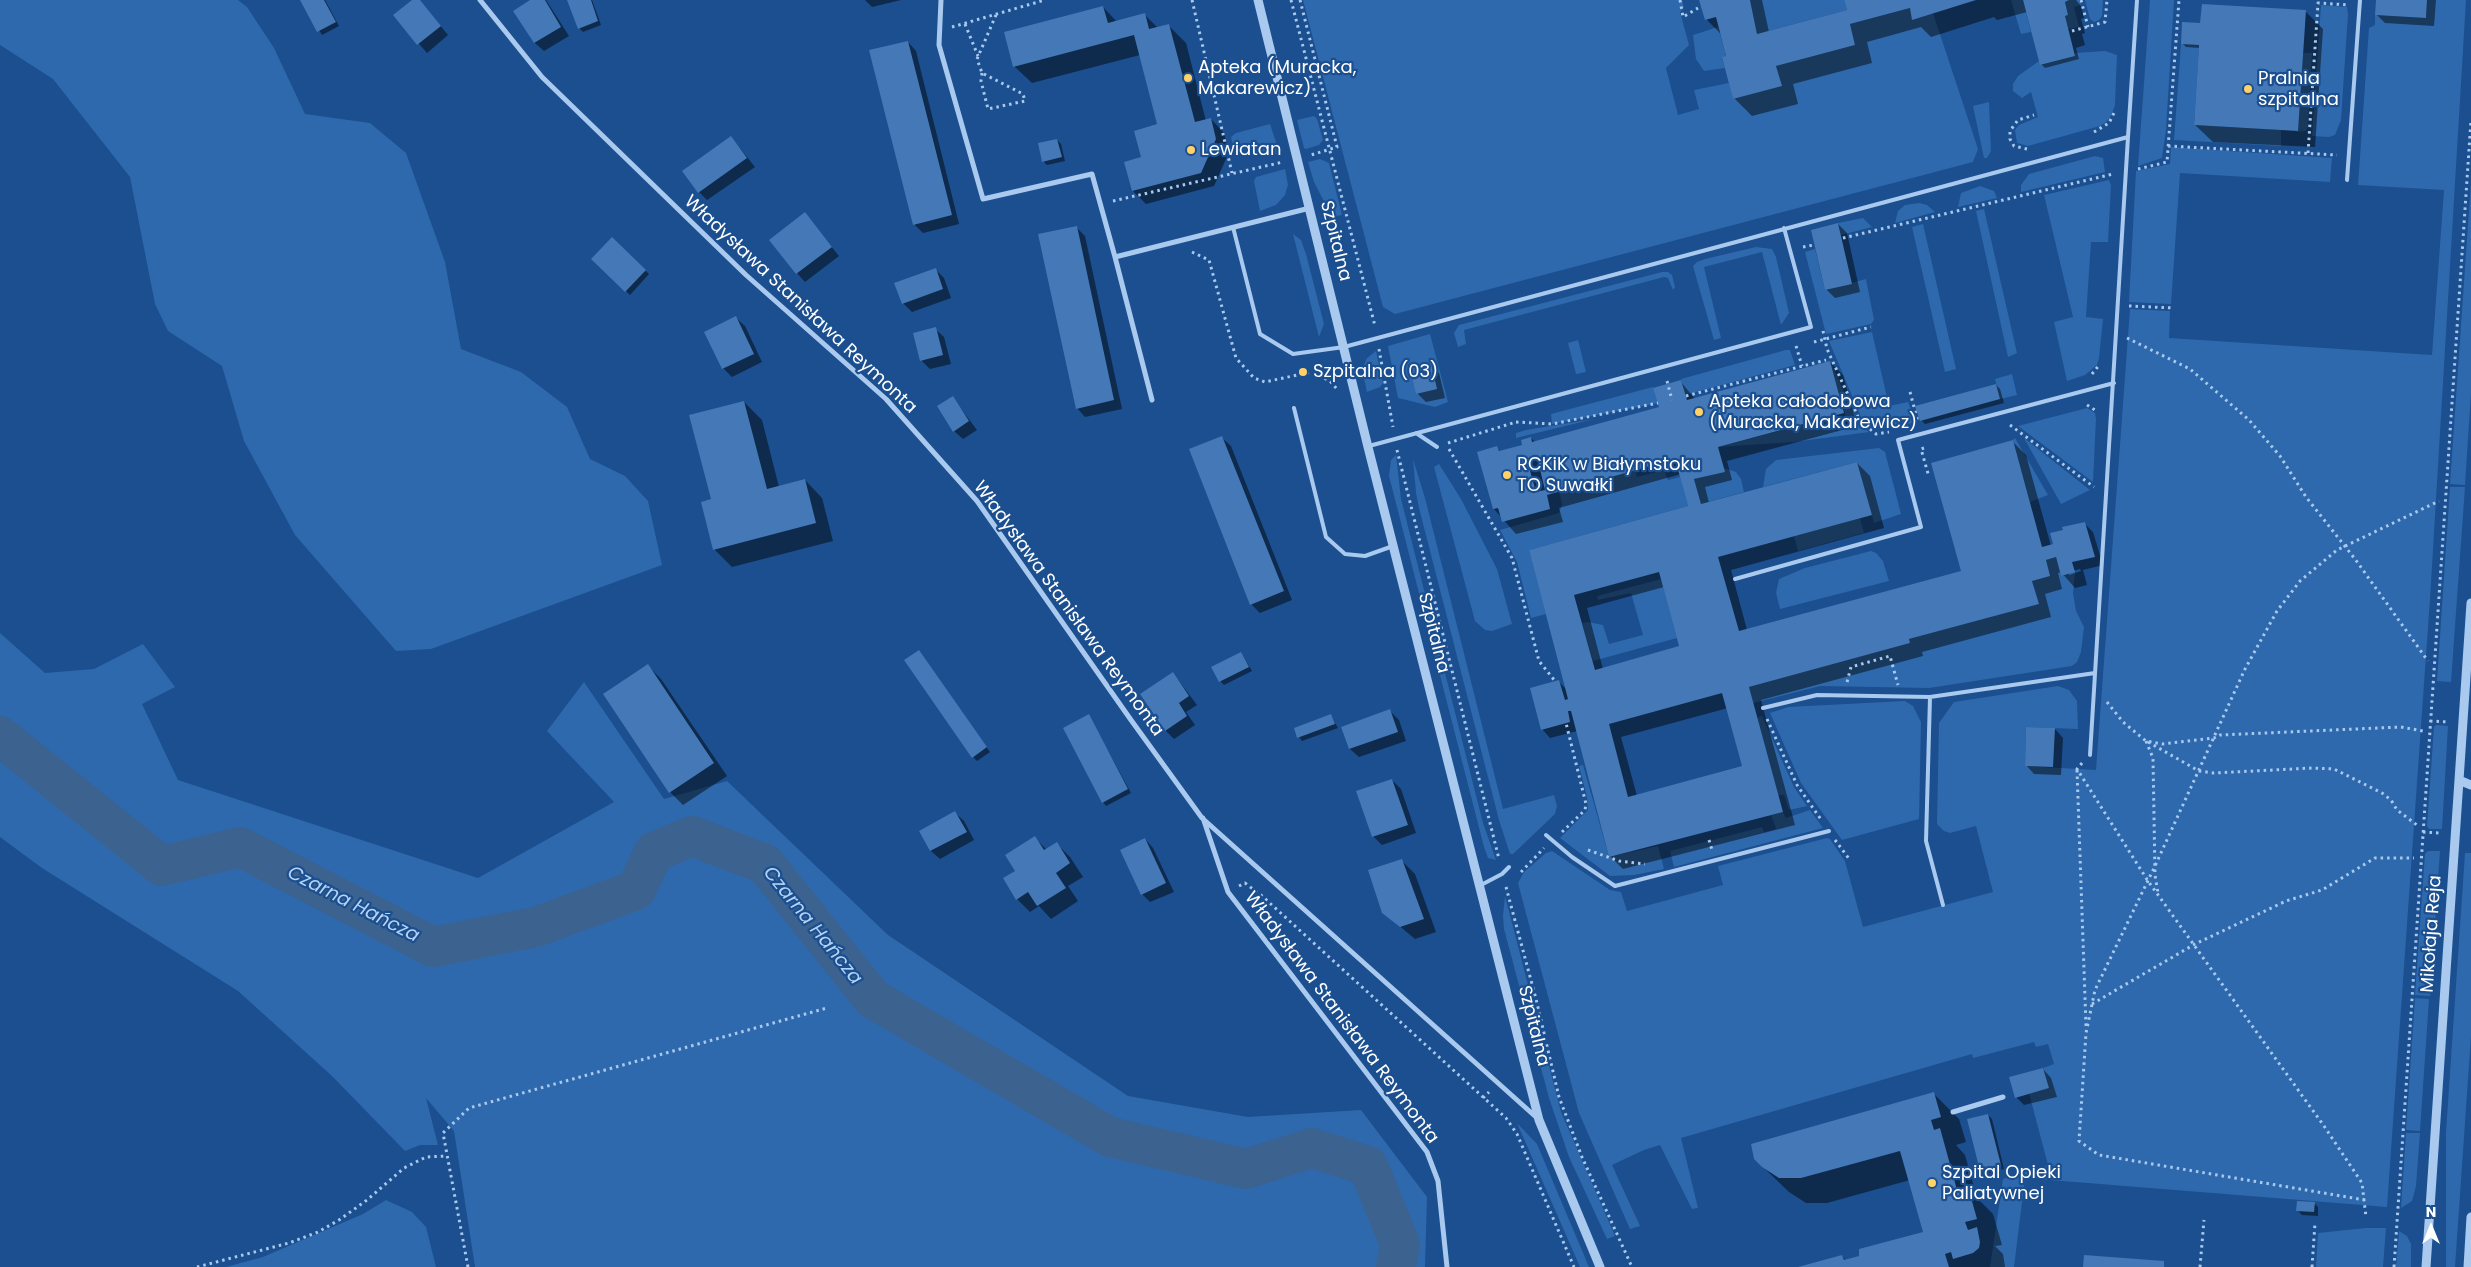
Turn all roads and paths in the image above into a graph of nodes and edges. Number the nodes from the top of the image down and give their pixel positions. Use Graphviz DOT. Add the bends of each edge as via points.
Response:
graph roads {
  1 [pos="480,0"];
  2 [pos="941,0"];
  3 [pos="1045,0"];
  4 [pos="1192,0"];
  5 [pos="1258,0"];
  6 [pos="1291,0"];
  7 [pos="1300,0"];
  8 [pos="1680,0"];
  9 [pos="2081,0"];
  10 [pos="2107,0"];
  11 [pos="2137,0"];
  12 [pos="2178,0"];
  13 [pos="2360,0"];
  14 [pos="2360,6"];
  15 [pos="1698,8"];
  16 [pos="996,15"];
  17 [pos="965,24"];
  18 [pos="2088,27"];
  19 [pos="950,28"];
  20 [pos="2072,31"];
  21 [pos="978,57"];
  22 [pos="982,74"];
  23 [pos="2117,106"];
  24 [pos="2034,115"];
  25 [pos="2471,120"];
  26 [pos="2092,133"];
  27 [pos="2128,137"];
  28 [pos="2168,146"];
  29 [pos="2036,147"];
  30 [pos="1330,150"];
  31 [pos="2308,153"];
  32 [pos="2349,155"];
  33 [pos="1298,158"];
  34 [pos="2127,172"];
  35 [pos="1232,173"];
  36 [pos="2114,174"];
  37 [pos="2347,180"];
  38 [pos="2114,181"];
  39 [pos="1101,204"];
  40 [pos="1310,208"];
  41 [pos="1233,228"];
  42 [pos="1784,228"];
  43 [pos="1843,238"];
  44 [pos="1188,250"];
  45 [pos="1115,257"];
  46 [pos="2119,305"];
  47 [pos="2174,308"];
  48 [pos="1871,327"];
  49 [pos="2117,335"];
  50 [pos="1377,338"];
  51 [pos="1825,339"];
  52 [pos="1796,346"];
  53 [pos="1344,347"];
  54 [pos="1787,349"];
  55 [pos="2102,358"];
  56 [pos="1826,360"];
  57 [pos="1802,366"];
  58 [pos="2089,377"];
  59 [pos="1676,379"];
  60 [pos="1667,381"];
  61 [pos="2114,382"];
  62 [pos="1657,384"];
  63 [pos="1910,392"];
  64 [pos="1686,396"];
  65 [pos="1340,398"];
  66 [pos="1152,400"];
  67 [pos="1672,400"];
  68 [pos="1658,403"];
  69 [pos="2083,405"];
  70 [pos="1294,408"];
  71 [pos="1534,417"];
  72 [pos="2098,419"];
  73 [pos="1516,422"];
  74 [pos="2018,423"];
  75 [pos="2010,425"];
  76 [pos="1909,427"];
  77 [pos="2001,427"];
  78 [pos="1890,432"];
  79 [pos="1416,433"];
  80 [pos="1395,438"];
  81 [pos="1447,444"];
  82 [pos="1368,446"];
  83 [pos="1926,446"];
  84 [pos="1437,447"];
  85 [pos="1929,477"];
  86 [pos="2095,479"];
  87 [pos="2095,488"];
  88 [pos="2094,494"];
  89 [pos="2439,501"];
  90 [pos="1393,546"];
  91 [pos="2345,547"];
  92 [pos="1735,579"];
  93 [pos="2471,603"];
  94 [pos="2428,661"];
  95 [pos="2095,672"];
  96 [pos="1555,681"];
  97 [pos="1844,695"];
  98 [pos="1901,696"];
  99 [pos="1930,697"];
  100 [pos="2104,699"];
  101 [pos="1763,708"];
  102 [pos="1566,723"];
  103 [pos="2423,731"];
  104 [pos="2214,738"];
  105 [pos="2146,740"];
  106 [pos="2090,755"];
  107 [pos="2077,769"];
  108 [pos="2199,770"];
  109 [pos="2471,777"];
  110 [pos="2459,780"];
  111 [pos="2471,785"];
  112 [pos="1202,818"];
  113 [pos="2417,825"];
  114 [pos="1829,831"];
  115 [pos="1546,835"];
  116 [pos="1552,840"];
  117 [pos="1584,849"];
  118 [pos="2414,858"];
  119 [pos="1850,860"];
  120 [pos="1651,864"];
  121 [pos="2155,866"];
  122 [pos="1509,868"];
  123 [pos="1502,874"];
  124 [pos="1519,875"];
  125 [pos="2148,881"];
  126 [pos="1481,885"];
  127 [pos="1228,892"];
  128 [pos="2159,895"];
  129 [pos="1943,905"];
  130 [pos="2195,944"];
  131 [pos="2092,1005"];
  132 [pos="827,1008"];
  133 [pos="2086,1033"];
  134 [pos="2003,1097"];
  135 [pos="1953,1112"];
  136 [pos="1539,1120"];
  137 [pos="448,1156"];
  138 [pos="2365,1200"];
  139 [pos="2366,1217"];
  140 [pos="2471,1217"];
  141 [pos="2204,1220"];
  142 [pos="2314,1223"];
  143 [pos="197,1267"];
  144 [pos="468,1267"];
  145 [pos="1447,1267"];
  146 [pos="1574,1267"];
  147 [pos="1600,1267"];
  148 [pos="1632,1267"];
  149 [pos="2200,1267"];
  150 [pos="2312,1267"];
  151 [pos="2394,1267"];
  152 [pos="2426,1267"];
  153 [pos="2468,1267"];
  1 -- 112 [label="street, Władysława Stanisława Reymonta" via="542,77 746,275 886,399 977,501"];
  2 -- 39 [label="street" via="939,45 983,199 1092,174"];
  3 -- 16 [label="path"];
  4 -- 35 [label="path"];
  5 -- 33 [label="street, Szpitalna"];
  6 -- 30 [label="path"];
  7 -- 30 [label="path" via="1337,147"];
  8 -- 15 [label="path" via="1683,17"];
  9 -- 18 [label="path"];
  10 -- 18 [label="path" via="2105,22"];
  11 -- 27 [label="lane"];
  12 -- 28 [label="path"];
  13 -- 14 [label="lane"];
  14 -- 31 [label="path" via="2318,3"];
  14 -- 32 [label="lane"];
  16 -- 17 [label="path"];
  16 -- 21 [label="path"];
  17 -- 19 [label="path"];
  17 -- 21 [label="path"];
  18 -- 20 [label="path"];
  21 -- 22 [label="path"];
  22 -- 22 [label="path" via="1023,94 1025,100 988,109"];
  23 -- 26 [label="path" via="2109,123"];
  24 -- 29 [label="path" via="2013,124 2010,139 2020,149"];
  25 -- 151 [label="path"];
  27 -- 34 [label="lane"];
  27 -- 42 [label="lane"];
  28 -- 31 [label="path"];
  28 -- 34 [label="path" via="2167,162"];
  30 -- 33 [label="path"];
  30 -- 50 [label="path"];
  31 -- 32 [label="path"];
  32 -- 37 [label="lane"];
  33 -- 35 [label="path"];
  33 -- 40 [label="street, Szpitalna"];
  34 -- 36 [label="path"];
  34 -- 46 [label="lane"];
  35 -- 39 [label="path"];
  36 -- 38 [label="path"];
  36 -- 43 [label="path"];
  39 -- 45 [label="street"];
  40 -- 41 [label="street"];
  40 -- 53 [label="street, Szpitalna"];
  41 -- 45 [label="street"];
  41 -- 53 [label="lane" via="1260,334 1293,354"];
  42 -- 50 [label="lane"];
  42 -- 79 [label="lane" via="1810,326"];
  44 -- 65 [label="path" via="1209,260 1236,358 1254,378 1265,382 1310,372 1330,381"];
  45 -- 66 [label="street"];
  46 -- 47 [label="path"];
  46 -- 49 [label="lane"];
  48 -- 51 [label="path"];
  49 -- 61 [label="lane"];
  49 -- 91 [label="path" via="2190,369 2249,420 2280,456 2306,497"];
  50 -- 53 [label="lane"];
  50 -- 80 [label="path"];
  51 -- 52 [label="path"];
  51 -- 78 [label="path" via="1860,420 1876,434"];
  52 -- 54 [label="path"];
  52 -- 57 [label="path"];
  53 -- 82 [label="street, Szpitalna"];
  55 -- 58 [label="path" via="2098,369"];
  56 -- 57 [label="path"];
  57 -- 64 [label="path"];
  59 -- 60 [label="path"];
  60 -- 62 [label="path"];
  60 -- 67 [label="path"];
  61 -- 92 [label="lane" via="1898,440 1921,527"];
  61 -- 95 [label="lane"];
  63 -- 76 [label="path" via="1919,424"];
  68 -- 73 [label="path" via="1552,424"];
  69 -- 72 [label="path" via="2094,407"];
  70 -- 90 [label="lane" via="1326,537 1345,554 1365,556"];
  71 -- 73 [label="path"];
  73 -- 81 [label="path"];
  74 -- 75 [label="path"];
  75 -- 77 [label="path"];
  75 -- 87 [label="path"];
  79 -- 80 [label="lane"];
  79 -- 84 [label="lane"];
  80 -- 82 [label="lane"];
  80 -- 123 [label="path"];
  81 -- 84 [label="path"];
  81 -- 96 [label="path" via="1512,558 1539,661"];
  82 -- 90 [label="street, Szpitalna"];
  83 -- 85 [label="path" via="1921,450"];
  86 -- 87 [label="path"];
  87 -- 88 [label="path"];
  89 -- 91 [label="path"];
  90 -- 126 [label="street, Szpitalna"];
  91 -- 94 [label="path"];
  91 -- 104 [label="path" via="2300,581 2277,611 2245,669"];
  93 -- 110 [label="street, Mikołaja Reja"];
  95 -- 99 [label="lane"];
  95 -- 106 [label="lane"];
  97 -- 98 [label="lane"];
  97 -- 98 [label="path" via="1851,667 1890,656"];
  97 -- 101 [label="lane" via="1817,695"];
  98 -- 99 [label="lane"];
  99 -- 129 [label="lane" via="1926,841"];
  100 -- 105 [label="path" via="2123,722"];
  101 -- 114 [label="path" via="1797,785"];
  102 -- 116 [label="path" via="1586,804 1585,810"];
  103 -- 104 [label="path" via="2401,727 2220,735"];
  104 -- 105 [label="path" via="2162,744"];
  104 -- 108 [label="path"];
  105 -- 108 [label="path"];
  105 -- 121 [label="path" via="2152,758"];
  106 -- 107 [label="path"];
  107 -- 125 [label="path"];
  107 -- 133 [label="path"];
  108 -- 113 [label="path" via="2214,773 2312,768 2334,770 2382,793"];
  108 -- 121 [label="path"];
  109 -- 110 [label="street"];
  110 -- 111 [label="street"];
  110 -- 152 [label="street, Mikołaja Reja"];
  112 -- 127 [label="street, Władysława Stanisława Reymonta"];
  112 -- 136 [label="street, Władysława Stanisława Reymonta"];
  114 -- 116 [label="lane" via="1615,886"];
  114 -- 119 [label="path"];
  115 -- 116 [label="lane"];
  116 -- 124 [label="path"];
  117 -- 120 [label="path" via="1619,861"];
  118 -- 130 [label="path" via="2375,858 2322,890 2286,901"];
  121 -- 125 [label="path"];
  121 -- 128 [label="path"];
  122 -- 123 [label="lane"];
  123 -- 126 [label="lane"];
  123 -- 148 [label="path" via="1559,1097 1582,1158"];
  125 -- 128 [label="path"];
  125 -- 131 [label="path" via="2094,990"];
  126 -- 136 [label="street, Szpitalna"];
  127 -- 145 [label="street, Władysława Stanisława Reymonta" via="1427,1152 1438,1181"];
  127 -- 146 [label="path" via="1245,883 1506,1118 1517,1134"];
  128 -- 130 [label="path"];
  130 -- 131 [label="path"];
  130 -- 138 [label="path" via="2362,1183"];
  131 -- 133 [label="path"];
  132 -- 137 [label="path" via="469,1108 443,1133"];
  133 -- 138 [label="path" via="2079,1141 2099,1155"];
  134 -- 135 [label="street"];
  136 -- 147 [label="street, Szpitalna"];
  137 -- 143 [label="path" via="426,1158 404,1168 367,1200 318,1232 289,1243"];
  137 -- 144 [label="path"];
  138 -- 139 [label="path"];
  140 -- 153 [label="street"];
  141 -- 149 [label="path"];
  142 -- 150 [label="path"];
}
